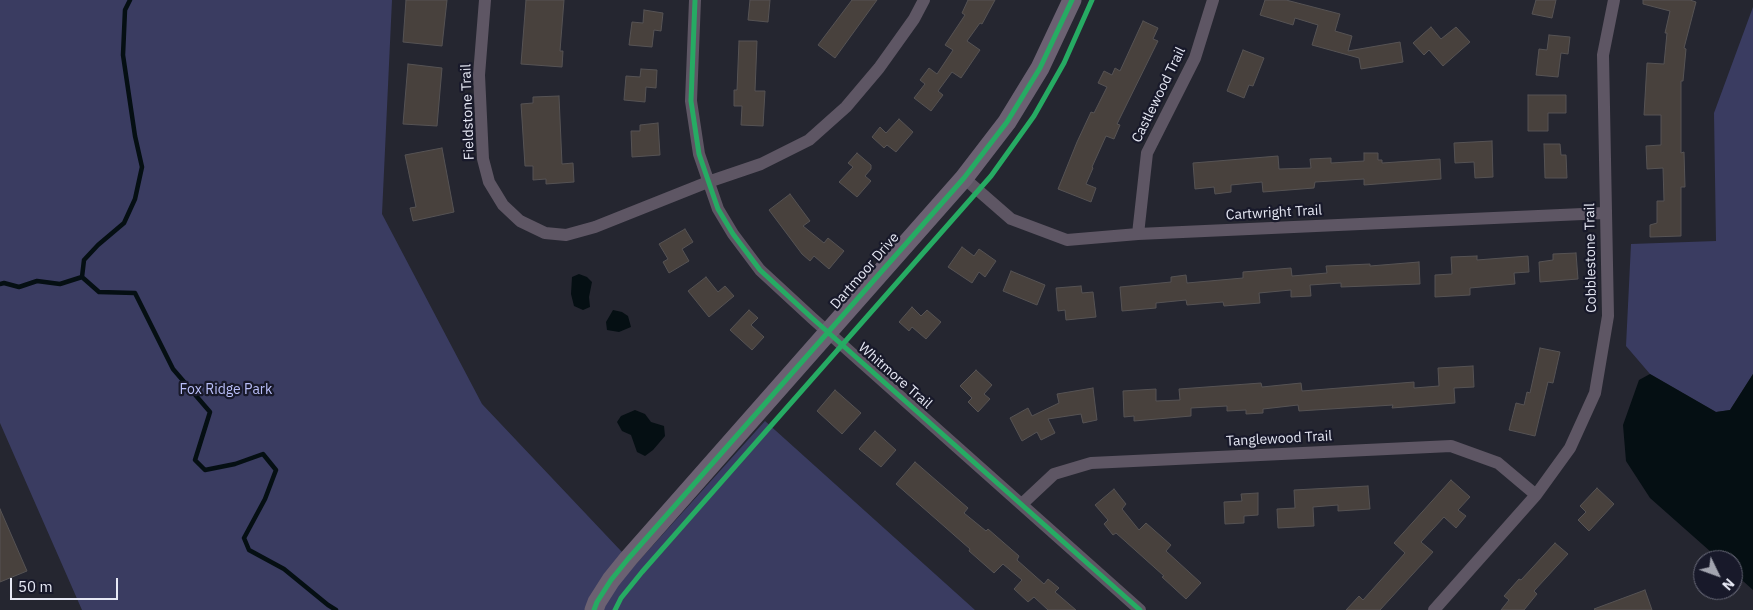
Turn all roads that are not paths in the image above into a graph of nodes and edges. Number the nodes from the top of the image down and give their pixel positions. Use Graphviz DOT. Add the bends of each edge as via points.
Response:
graph roads {
  1 [pos="485,0"];
  2 [pos="696,0"];
  3 [pos="924,0"];
  4 [pos="1072,0"];
  5 [pos="1213,0"];
  6 [pos="1614,0"];
  7 [pos="964,178"];
  8 [pos="708,182"];
  9 [pos="1605,213"];
  10 [pos="1138,234"];
  11 [pos="827,332"];
  12 [pos="1536,495"];
  13 [pos="1022,504"];
  14 [pos="594,610"];
  15 [pos="1140,610"];
  16 [pos="1434,610"];
  1 -- 8 [label="street, Fieldstone Trail" via="479,75 483,159 489,182 503,205 520,221 545,233 566,234 595,227"];
  2 -- 8 [label="street, Whitmore Trail" via="691,101 699,154"];
  3 -- 8 [label="street, Fieldstone Trail" via="878,68 846,106 809,140 761,164"];
  4 -- 7 [label="street, Dartmoor Drive" via="1040,68 1012,114"];
  5 -- 10 [label="street, Castlewood Trail" via="1195,58 1147,153"];
  6 -- 9 [label="street, Cobblestone Trail" via="1603,55"];
  7 -- 10 [label="street, Cartwright Trail" via="1011,219 1067,240"];
  7 -- 11 [label="street, Dartmoor Drive"];
  8 -- 11 [label="street, Whitmore Trail" via="718,209 760,270"];
  9 -- 10 [label="street, Cartwright Trail"];
  9 -- 12 [label="street, Cobblestone Trail" via="1608,316 1594,393 1570,448"];
  11 -- 13 [label="street, Whitmore Trail"];
  11 -- 14 [label="street, Dartmoor Drive" via="611,580"];
  12 -- 13 [label="street, Tanglewood Trail" via="1498,463 1451,446 1091,463 1054,474"];
  12 -- 16 [label="street, Cobblestone Trail"];
  13 -- 15 [label="street, Whitmore Trail"];
}
